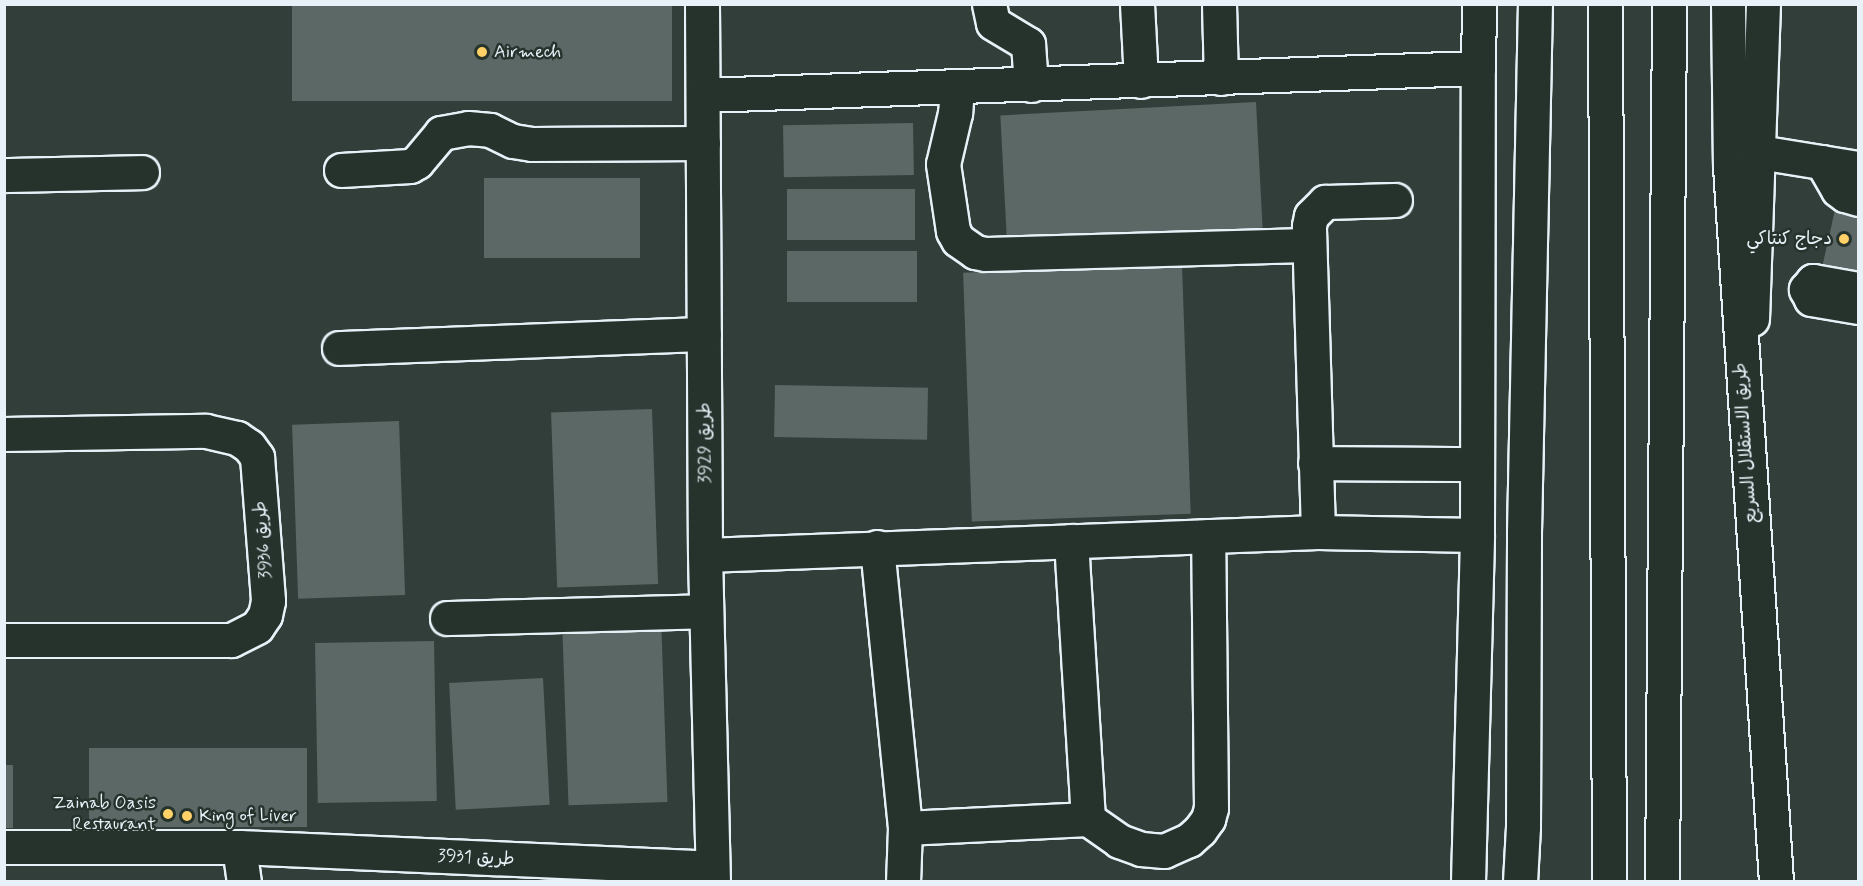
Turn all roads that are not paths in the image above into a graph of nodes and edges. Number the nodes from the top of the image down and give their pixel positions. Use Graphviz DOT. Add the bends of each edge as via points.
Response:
graph roads {
  1 [pos="702,4"];
  2 [pos="989,4"];
  3 [pos="1137,4"];
  4 [pos="1219,4"];
  5 [pos="1479,4"];
  6 [pos="1535,4"];
  7 [pos="1605,4"];
  8 [pos="1669,4"];
  9 [pos="1728,4"];
  10 [pos="1762,4"];
  11 [pos="1478,68"];
  12 [pos="1221,78"];
  13 [pos="1141,81"];
  14 [pos="1031,85"];
  15 [pos="957,87"];
  16 [pos="703,95"];
  17 [pos="703,143"];
  18 [pos="1759,152"];
  19 [pos="1822,162"];
  20 [pos="1858,168"];
  21 [pos="341,170"];
  22 [pos="142,172"];
  23 [pos="4,175"];
  24 [pos="1858,199"];
  25 [pos="1395,200"];
  26 [pos="1307,245"];
  27 [pos="1858,289"];
  28 [pos="1858,307"];
  29 [pos="704,333"];
  30 [pos="339,348"];
  31 [pos="1741,368"];
  32 [pos="4,434"];
  33 [pos="1316,463"];
  34 [pos="1476,464"];
  35 [pos="1318,532"];
  36 [pos="1477,535"];
  37 [pos="1208,536"];
  38 [pos="1071,542"];
  39 [pos="877,547"];
  40 [pos="705,555"];
  41 [pos="706,611"];
  42 [pos="447,618"];
  43 [pos="4,640"];
  44 [pos="1088,819"];
  45 [pos="905,828"];
  46 [pos="4,847"];
  47 [pos="239,847"];
  48 [pos="713,875"];
  49 [pos="244,882"];
  50 [pos="903,882"];
  51 [pos="1468,882"];
  52 [pos="1520,882"];
  53 [pos="1609,882"];
  54 [pos="1662,882"];
  55 [pos="1776,882"];
  1 -- 16 [label="main road, طريق 3929"];
  2 -- 14 [label="main road" via="995,26 1028,44"];
  3 -- 13 [label="main road"];
  4 -- 12 [label="main road"];
  5 -- 11 [label="main road"];
  6 -- 52 [label="main road"];
  7 -- 53 [label="main road"];
  8 -- 54 [label="main road"];
  9 -- 31 [label="main road, طريق الاستقلال السريع" via="1730,166"];
  10 -- 18 [label="main road"];
  11 -- 12 [label="main road"];
  11 -- 34 [label="main road"];
  12 -- 13 [label="main road"];
  13 -- 14 [label="main road"];
  14 -- 15 [label="main road"];
  15 -- 16 [label="main road"];
  15 -- 26 [label="main road" via="943,164 953,231 958,240 975,252"];
  16 -- 17 [label="main road, طريق 3929"];
  17 -- 21 [label="main road" via="532,144 513,141 490,130 468,128 441,133 410,166"];
  17 -- 29 [label="main road, طريق 3929"];
  18 -- 19 [label="main road"];
  18 -- 31 [label="main road" via="1752,322"];
  19 -- 20 [label="main road"];
  19 -- 24 [label="main road" via="1838,190"];
  22 -- 23 [label="main road"];
  25 -- 26 [label="main road" via="1325,202 1311,216"];
  26 -- 33 [label="main road"];
  27 -- 28 [label="main road" via="1813,281 1806,290 1811,299"];
  29 -- 30 [label="main road"];
  29 -- 40 [label="main road, طريق 3929"];
  31 -- 55 [label="main road, طريق الاستقلال السريع"];
  32 -- 43 [label="main road, طريق 3936" via="206,430 237,438 257,457 267,601 265,615 257,627 231,640"];
  33 -- 34 [label="main road"];
  33 -- 35 [label="main road"];
  34 -- 36 [label="main road"];
  35 -- 36 [label="main road"];
  35 -- 37 [label="main road"];
  36 -- 51 [label="main road"];
  37 -- 38 [label="main road"];
  37 -- 44 [label="main road" via="1208,819 1189,840 1164,851 1141,849 1119,841"];
  38 -- 39 [label="main road"];
  38 -- 44 [label="main road"];
  39 -- 40 [label="main road"];
  39 -- 45 [label="main road"];
  40 -- 41 [label="main road, طريق 3929"];
  41 -- 42 [label="main road"];
  41 -- 48 [label="main road, طريق 3929"];
  44 -- 45 [label="main road"];
  45 -- 50 [label="main road"];
  46 -- 47 [label="main road, طريق 3931"];
  47 -- 48 [label="main road, طريق 3931"];
  47 -- 49 [label="main road"];
}
